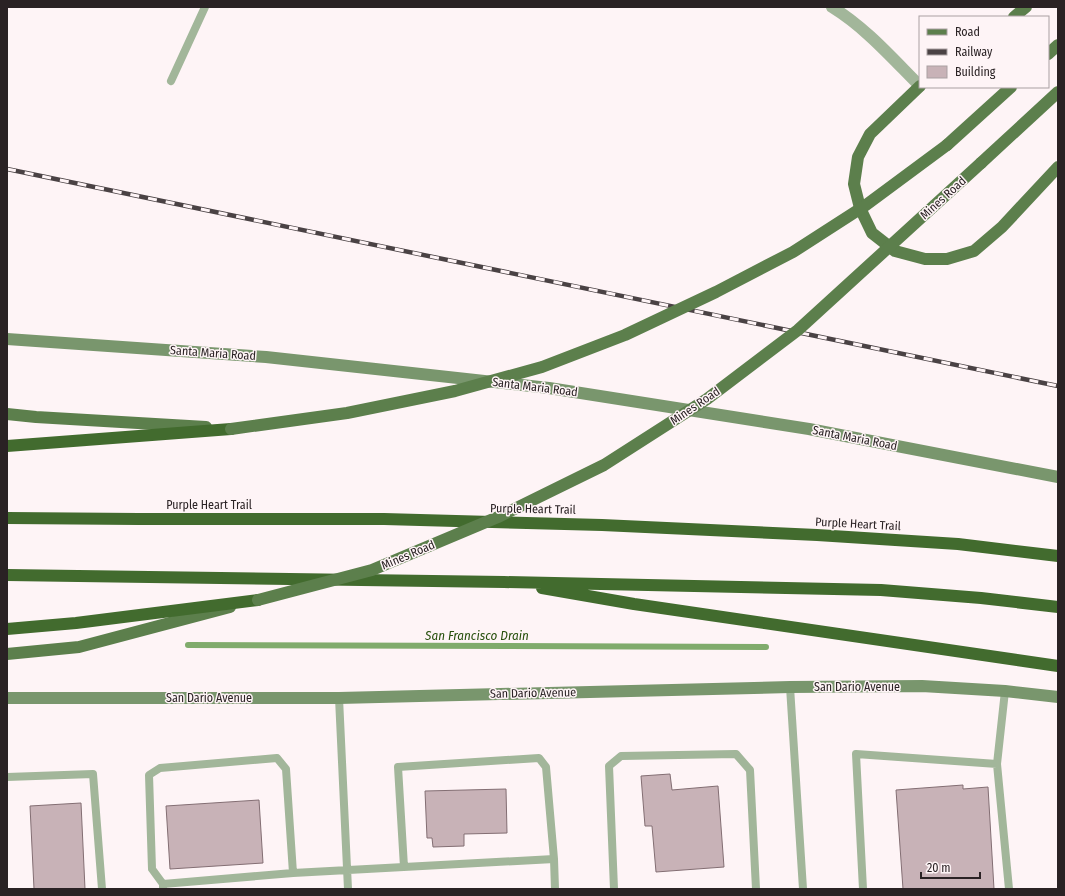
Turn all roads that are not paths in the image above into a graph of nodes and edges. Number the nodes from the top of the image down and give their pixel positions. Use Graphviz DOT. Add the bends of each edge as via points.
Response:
graph roads {
  1 [pos="205,7"];
  2 [pos="832,7"];
  3 [pos="1026,7"];
  4 [pos="1015,16"];
  5 [pos="1058,45"];
  6 [pos="1049,53"];
  7 [pos="171,82"];
  8 [pos="919,85"];
  9 [pos="919,87"];
  10 [pos="1010,88"];
  11 [pos="1058,92"];
  12 [pos="1058,166"];
  13 [pos="7,339"];
  14 [pos="7,414"];
  15 [pos="232,429"];
  16 [pos="7,446"];
  17 [pos="1058,478"];
  18 [pos="7,518"];
  19 [pos="1058,556"];
  20 [pos="7,575"];
  21 [pos="504,582"];
  22 [pos="258,600"];
  23 [pos="1058,607"];
  24 [pos="7,629"];
  25 [pos="7,654"];
  26 [pos="1058,666"];
  27 [pos="790,687"];
  28 [pos="1005,691"];
  29 [pos="1058,697"];
  30 [pos="7,698"];
  31 [pos="339,698"];
  32 [pos="997,764"];
  33 [pos="7,777"];
  34 [pos="554,859"];
  35 [pos="404,867"];
  36 [pos="347,870"];
  37 [pos="293,873"];
  38 [pos="163,886"];
  39 [pos="102,889"];
  40 [pos="348,889"];
  41 [pos="555,889"];
  42 [pos="614,889"];
  43 [pos="756,889"];
  44 [pos="803,889"];
  45 [pos="863,889"];
  46 [pos="1009,889"];
  1 -- 7 [label="lane"];
  2 -- 8 [label="street" via="849,18 883,48"];
  3 -- 4 [label="main road"];
  5 -- 6 [label="main road"];
  9 -- 12 [label="main road" via="870,134 858,158 854,184 860,208 872,233 895,251 925,259 947,259 974,251 1002,227"];
  10 -- 15 [label="main road, bridge" via="947,145 866,205 793,252 625,335 542,367 455,391 347,413"];
  11 -- 22 [label="main road, Mines Road, bridge" via="798,330 707,399 604,465 498,517 372,570"];
  13 -- 17 [label="main road, Santa Maria Road" via="266,357 550,388 809,429"];
  14 -- 15 [label="main road"];
  15 -- 16 [label="highway"];
  18 -- 19 [label="highway, Purple Heart Trail" via="384,519 602,525 958,544"];
  20 -- 21 [label="highway"];
  21 -- 23 [label="highway" via="880,590"];
  21 -- 26 [label="highway" via="634,604"];
  22 -- 24 [label="highway"];
  22 -- 25 [label="main road, Mines Road" via="79,647"];
  27 -- 28 [label="main road, San Dario Avenue" via="922,686"];
  27 -- 31 [label="main road, San Dario Avenue"];
  27 -- 44 [label="lane"];
  28 -- 29 [label="main road, San Dario Avenue"];
  28 -- 32 [label="lane"];
  30 -- 31 [label="main road, San Dario Avenue"];
  31 -- 36 [label="lane"];
  32 -- 45 [label="lane" via="856,754"];
  32 -- 46 [label="lane"];
  33 -- 39 [label="lane" via="94,774"];
  34 -- 35 [label="lane"];
  34 -- 35 [label="lane" via="546,767 538,758 398,767"];
  34 -- 41 [label="lane"];
  35 -- 36 [label="lane"];
  36 -- 37 [label="lane"];
  36 -- 40 [label="lane"];
  37 -- 38 [label="lane"];
  37 -- 38 [label="lane" via="286,769 277,758 168,767 160,768 149,775 152,869"];
  42 -- 43 [label="lane" via="608,766 621,756 736,754 750,770"];
}
